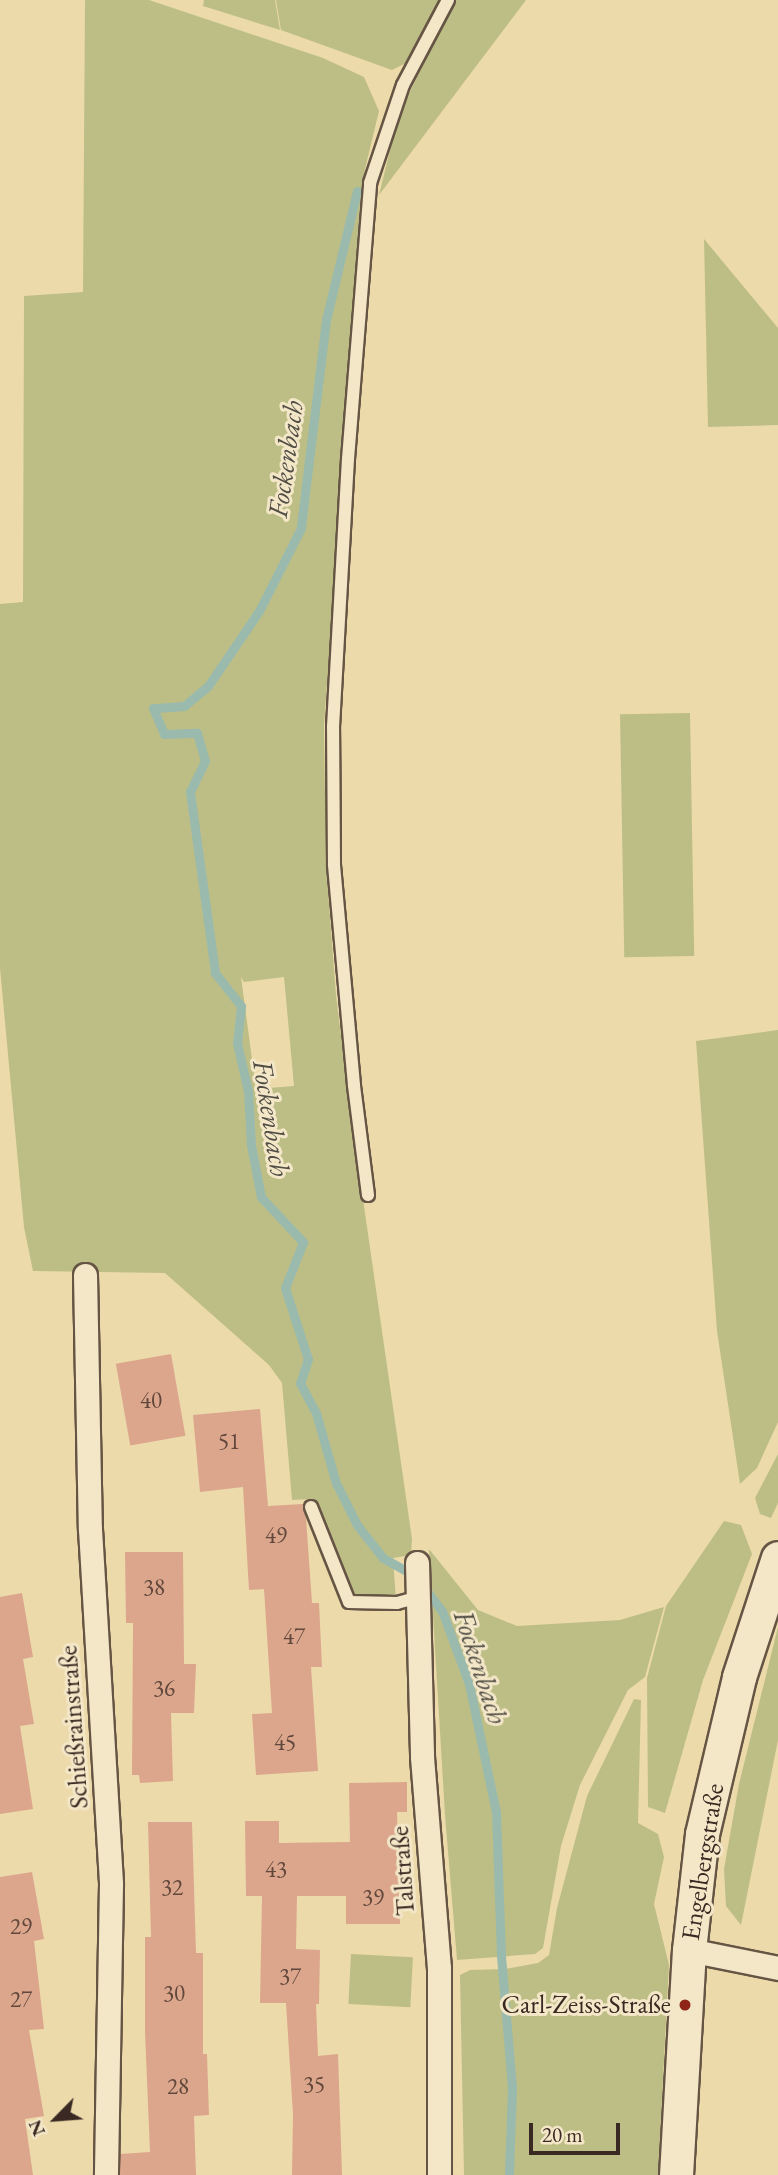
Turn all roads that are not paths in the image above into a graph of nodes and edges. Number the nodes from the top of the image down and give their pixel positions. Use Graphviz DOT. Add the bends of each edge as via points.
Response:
graph roads {
  1 [pos="448,0"];
  2 [pos="368,1195"];
  3 [pos="85,1275"];
  4 [pos="312,1507"];
  5 [pos="778,1558"];
  6 [pos="417,1563"];
  7 [pos="416,1598"];
  8 [pos="689,1950"];
  9 [pos="778,1968"];
  10 [pos="106,2175"];
  11 [pos="439,2175"];
  12 [pos="676,2175"];
  1 -- 2 [label="lane" via="403,85 370,183 348,459 333,727 334,864"];
  3 -- 10 [label="street, Schießrainstraße" via="90,1529 111,1885"];
  4 -- 7 [label="lane" via="349,1602 397,1603"];
  5 -- 8 [label="street, Engelbergstraße" via="739,1677 702,1835"];
  6 -- 7 [label="street, Talstraße"];
  7 -- 11 [label="street, Talstraße" via="422,1757 439,1968"];
  8 -- 9 [label="street"];
  8 -- 12 [label="street, Engelbergstraße"];
}
